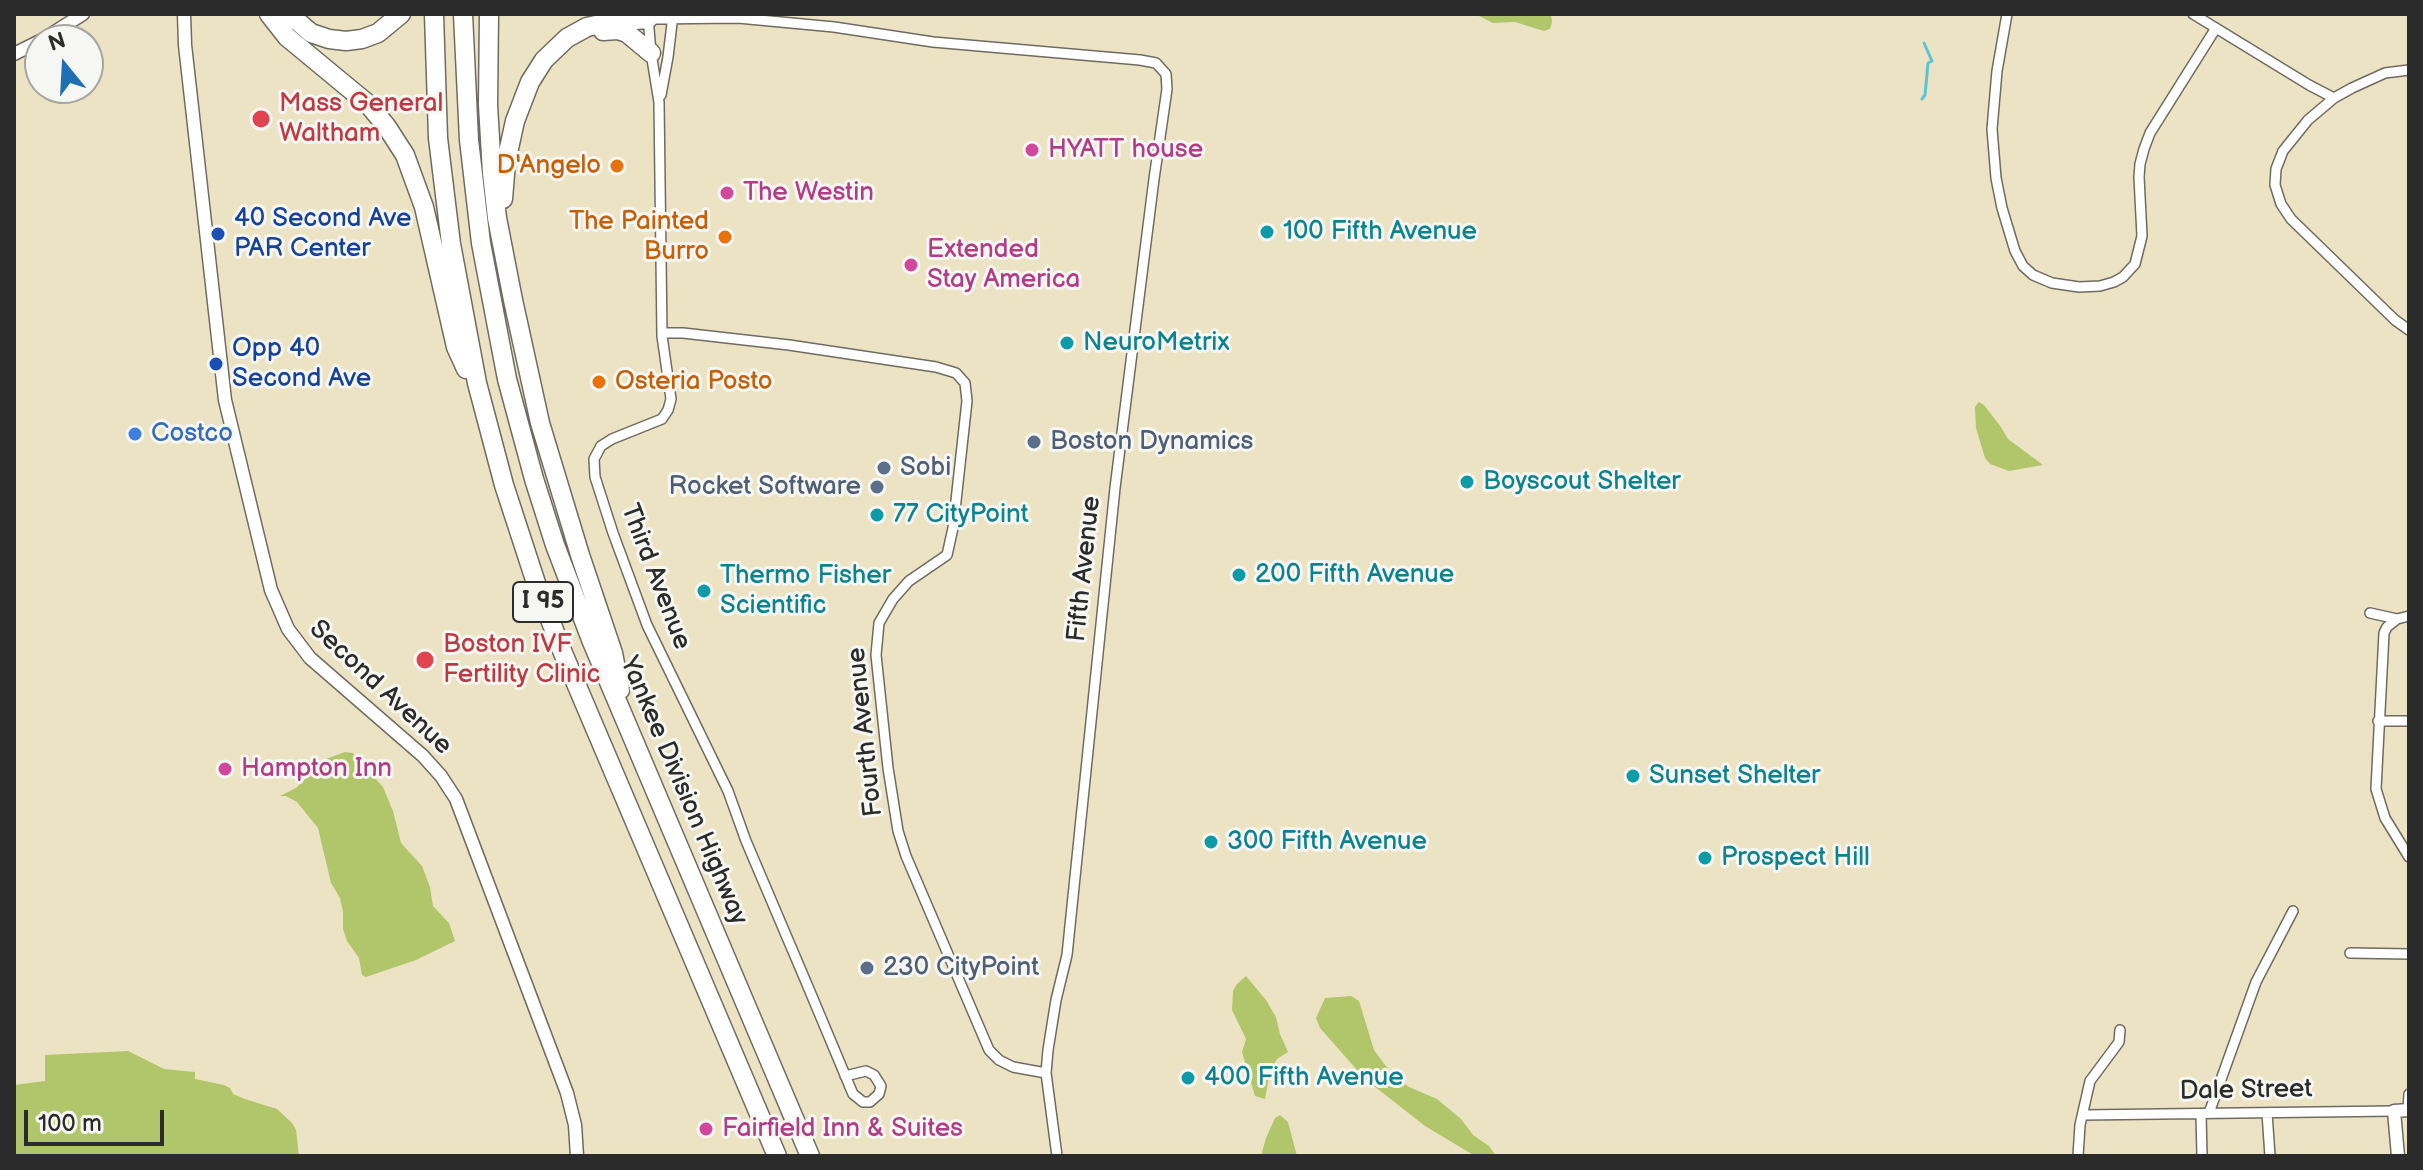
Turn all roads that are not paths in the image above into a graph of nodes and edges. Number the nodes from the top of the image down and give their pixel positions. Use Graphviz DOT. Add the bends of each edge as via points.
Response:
graph roads {
  1 [pos="173,14"];
  2 [pos="184,14"];
  3 [pos="269,14"];
  4 [pos="289,14"];
  5 [pos="401,14"];
  6 [pos="434,14"];
  7 [pos="463,14"];
  8 [pos="489,14"];
  9 [pos="2007,14"];
  10 [pos="2193,14"];
  11 [pos="673,16"];
  12 [pos="733,16"];
  13 [pos="648,17"];
  14 [pos="2216,28"];
  15 [pos="185,45"];
  16 [pos="651,53"];
  17 [pos="539,67"];
  18 [pos="2409,70"];
  19 [pos="2334,98"];
  20 [pos="659,102"];
  21 [pos="504,249"];
  22 [pos="2409,330"];
  23 [pos="662,333"];
  24 [pos="482,404"];
  25 [pos="2370,613"];
  26 [pos="2409,616"];
  27 [pos="2397,619"];
  28 [pos="2378,721"];
  29 [pos="2409,721"];
  30 [pos="628,728"];
  31 [pos="2409,857"];
  32 [pos="2293,911"];
  33 [pos="2350,953"];
  34 [pos="2409,954"];
  35 [pos="2120,1030"];
  36 [pos="1046,1073"];
  37 [pos="845,1076"];
  38 [pos="2409,1094"];
  39 [pos="2404,1110"];
  40 [pos="2267,1113"];
  41 [pos="2205,1114"];
  42 [pos="2083,1115"];
  43 [pos="577,1156"];
  44 [pos="777,1156"];
  45 [pos="810,1156"];
  46 [pos="1057,1156"];
  47 [pos="2078,1156"];
  48 [pos="2202,1156"];
  49 [pos="2270,1156"];
  50 [pos="2398,1156"];
  1 -- 15 [label="street, Second Avenue"];
  2 -- 15 [label="street, Second Avenue"];
  3 -- 24 [label="highway" via="287,37 368,104 405,155 424,207 456,347"];
  4 -- 5 [label="highway" via="311,33 346,41 378,33"];
  6 -- 24 [label="highway, I 95" via="446,209"];
  7 -- 30 [label="highway, Yankee Division Highway / I 95" via="477,210 507,379 555,545"];
  8 -- 21 [label="highway" via="489,137"];
  9 -- 14 [label="street" via="1992,129 2002,208 2023,266 2052,283 2079,287 2114,282 2135,264 2142,236 2139,177 2144,149"];
  10 -- 14 [label="street"];
  11 -- 12 [label="street"];
  11 -- 13 [label="street"];
  11 -- 20 [label="street, Third Avenue"];
  12 -- 36 [label="street, Fifth Avenue" via="933,42 1140,60 1156,63 1168,80 1115,488 1067,955"];
  13 -- 16 [label="street, Third Avenue"];
  13 -- 17 [label="highway" via="581,30"];
  14 -- 19 [label="street"];
  15 -- 43 [label="street, Second Avenue" via="225,400 271,590 304,652 423,756 456,799 567,1093"];
  16 -- 17 [label="highway" via="627,33 605,30 578,40"];
  16 -- 20 [label="street, Third Avenue"];
  17 -- 21 [label="highway" via="520,104 509,145"];
  18 -- 19 [label="street" via="2385,73"];
  19 -- 22 [label="street" via="2283,151 2275,185 2281,204"];
  20 -- 23 [label="street, Third Avenue"];
  21 -- 30 [label="highway" via="540,423 613,653"];
  23 -- 36 [label="street, Fourth Avenue" via="936,367 956,373 965,383 947,555 905,586 879,623 876,655 888,768 906,856 989,1050 1013,1067"];
  23 -- 37 [label="street, Third Avenue" via="671,392 667,412 601,446 594,459 595,477 647,625 728,791"];
  24 -- 44 [label="highway, I 95" via="545,609"];
  25 -- 27 [label="street"];
  26 -- 27 [label="street"];
  27 -- 28 [label="street" via="2384,633"];
  28 -- 29 [label="street"];
  28 -- 31 [label="street" via="2376,789 2385,818"];
  30 -- 45 [label="highway, Yankee Division Highway / I 95"];
  32 -- 41 [label="street" via="2256,982"];
  33 -- 34 [label="street"];
  35 -- 42 [label="street" via="2119,1042 2090,1081"];
  36 -- 46 [label="street, Fifth Avenue"];
  38 -- 39 [label="street"];
  39 -- 40 [label="street, Dale Street"];
  39 -- 50 [label="street"];
  40 -- 41 [label="street, Dale Street"];
  40 -- 49 [label="street"];
  41 -- 42 [label="street, Dale Street"];
  41 -- 48 [label="street"];
  42 -- 47 [label="street"];
}
